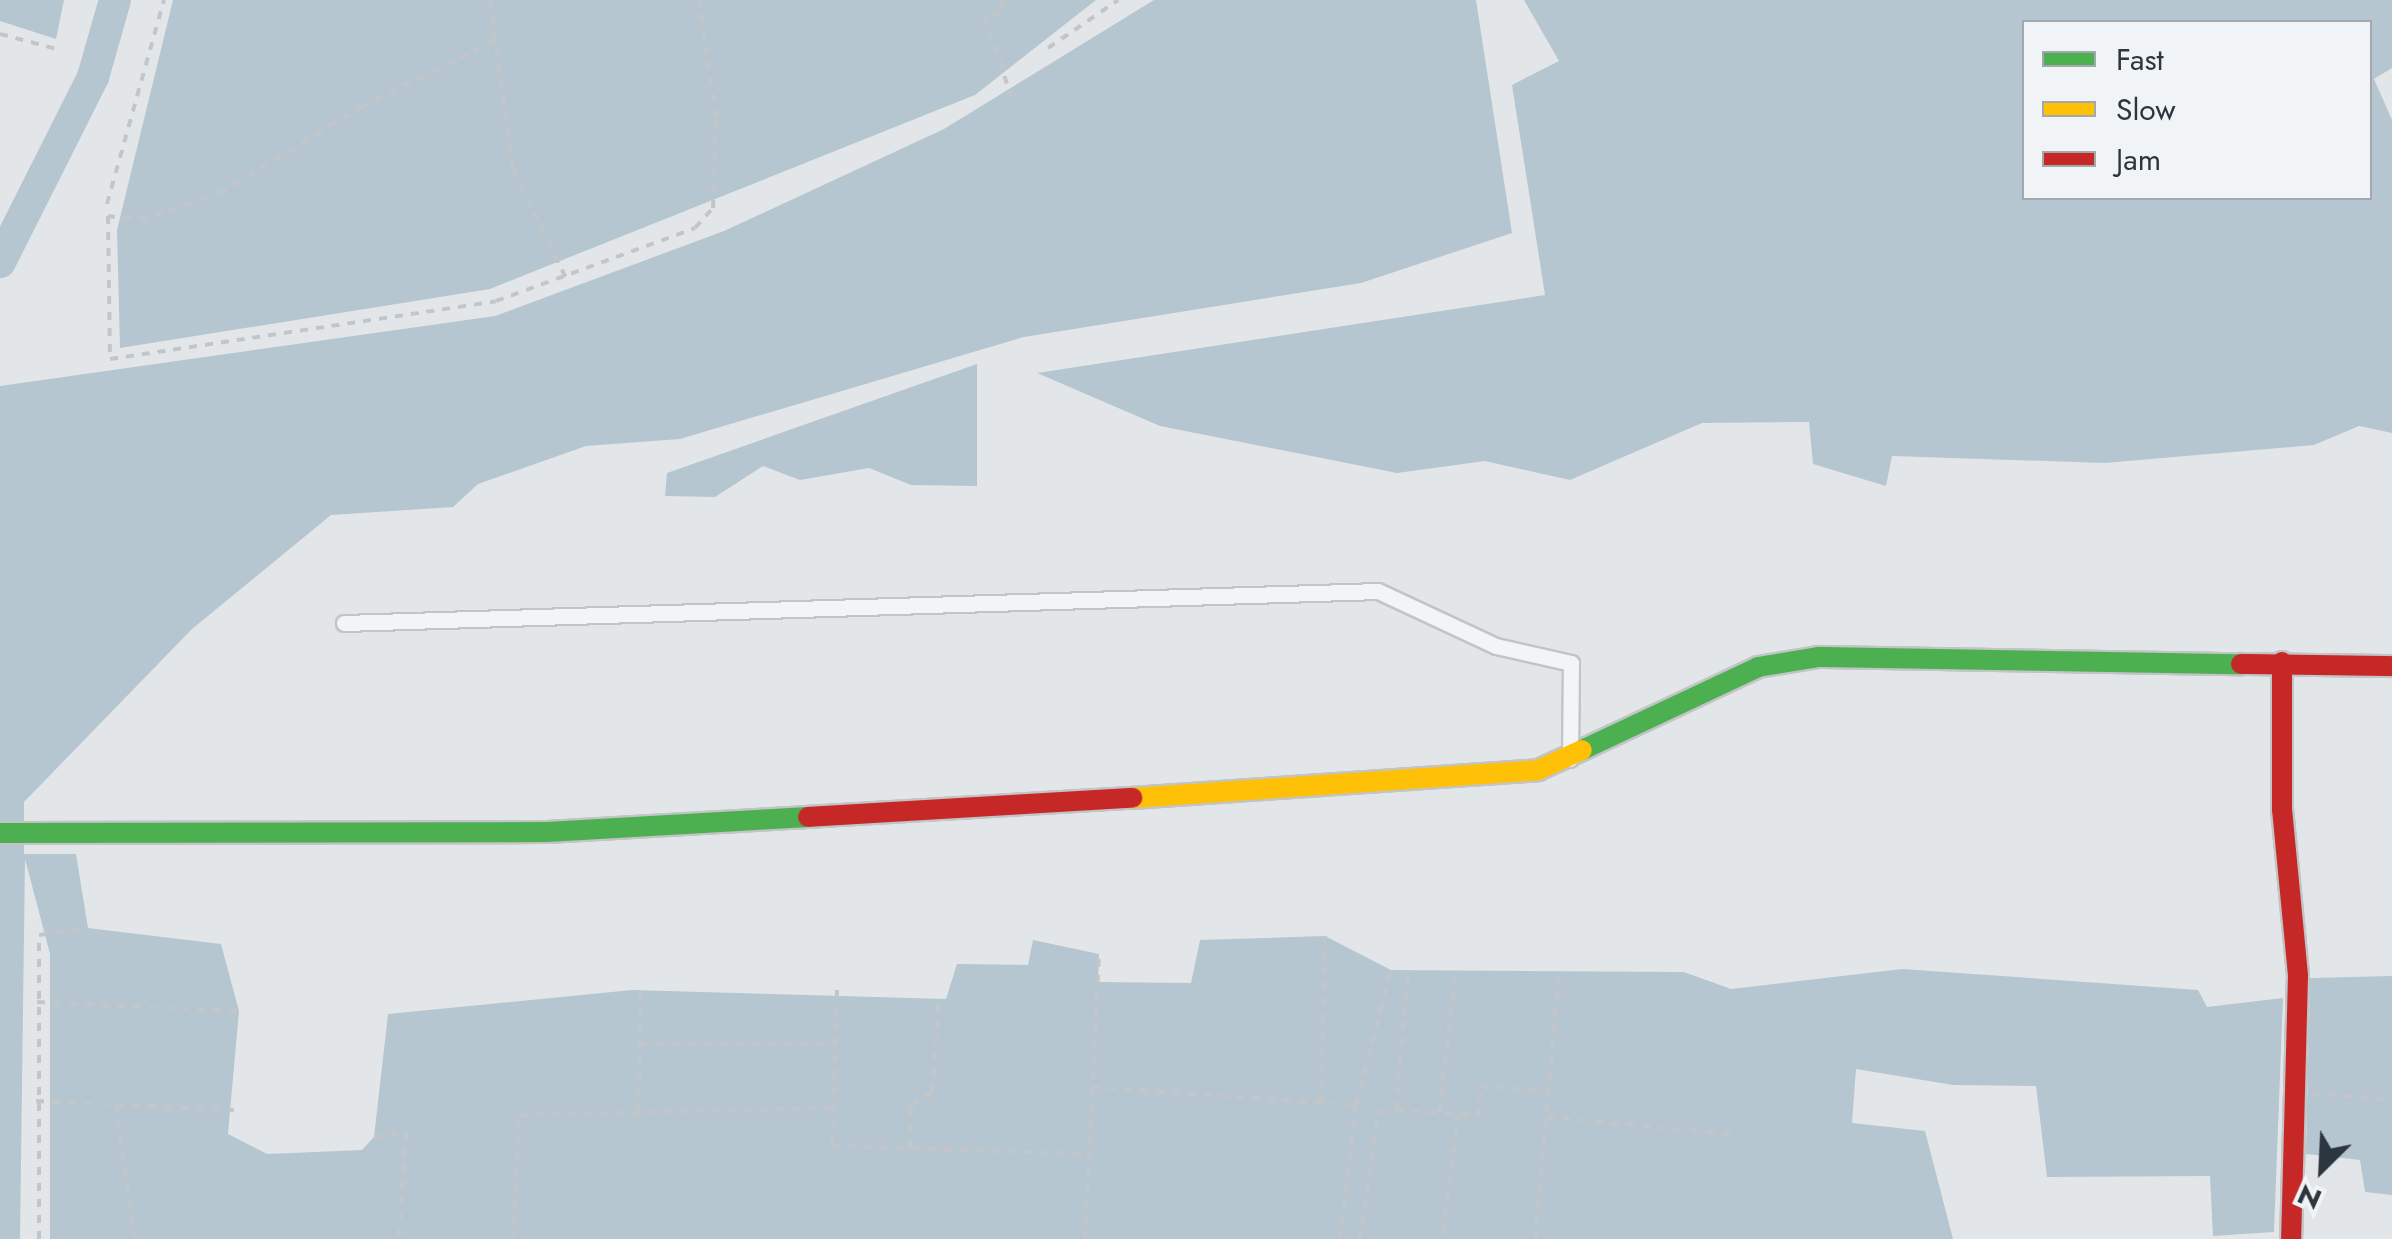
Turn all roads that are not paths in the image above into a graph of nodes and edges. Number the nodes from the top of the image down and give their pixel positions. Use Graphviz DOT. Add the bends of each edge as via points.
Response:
graph roads {
  1 [pos="344,623"];
  2 [pos="2282,662"];
  3 [pos="2392,666"];
  4 [pos="1570,759"];
  5 [pos="0,834"];
  6 [pos="2292,1239"];
  1 -- 4 [label="street" via="1378,590 1496,646 1571,663"];
  2 -- 3 [label="street"];
  2 -- 4 [label="street" via="1820,657 1758,667"];
  2 -- 6 [label="street" via="2282,809 2298,976"];
  4 -- 5 [label="street" via="1453,779 547,832"];
}
